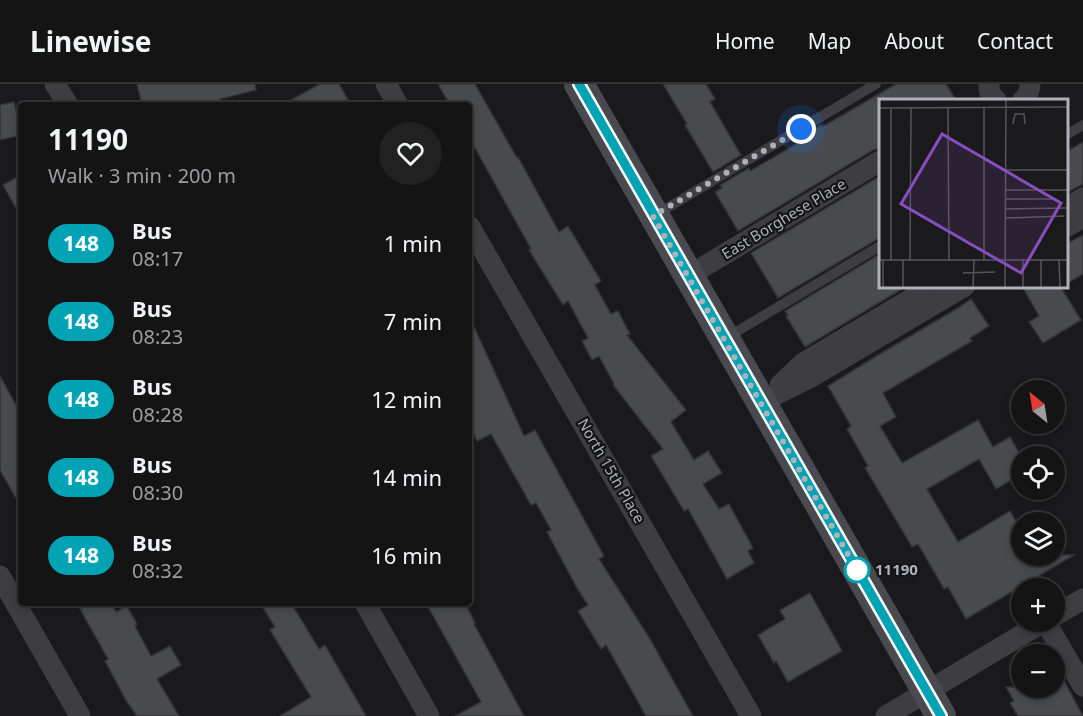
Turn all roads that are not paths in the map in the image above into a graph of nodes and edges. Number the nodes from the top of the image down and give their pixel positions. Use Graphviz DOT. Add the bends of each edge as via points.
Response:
graph roads {
  1 [pos="56,84"];
  2 [pos="386,84"];
  3 [pos="579,84"];
  4 [pos="876,84"];
  5 [pos="1030,84"];
  6 [pos="1024,99"];
  7 [pos="66,102"];
  8 [pos="396,102"];
  9 [pos="1083,125"];
  10 [pos="1068,134"];
  11 [pos="879,162"];
  12 [pos="1083,198"];
  13 [pos="1068,207"];
  14 [pos="653,216"];
  15 [pos="1083,217"];
  16 [pos="1068,226"];
  17 [pos="472,230"];
  18 [pos="879,247"];
  19 [pos="688,276"];
  20 [pos="930,288"];
  21 [pos="962,288"];
  22 [pos="724,339"];
  23 [pos="761,402"];
  24 [pos="0,576"];
  25 [pos="1083,599"];
  26 [pos="367,606"];
  27 [pos="1065,610"];
  28 [pos="1030,632"];
  29 [pos="1051,632"];
  30 [pos="1083,686"];
  31 [pos="934,704"];
  32 [pos="80,716"];
  33 [pos="429,716"];
  34 [pos="751,716"];
  35 [pos="886,716"];
  1 -- 7 [label="street"];
  2 -- 8 [label="street"];
  3 -- 14 [label="main road"];
  4 -- 14 [label="lane"];
  5 -- 6 [label="street"];
  9 -- 10 [label="lane"];
  11 -- 19 [label="street, East Borghese Place"];
  12 -- 13 [label="street"];
  14 -- 19 [label="main road"];
  15 -- 16 [label="street"];
  17 -- 34 [label="street, North 15th Place"];
  18 -- 22 [label="lane"];
  19 -- 22 [label="main road"];
  20 -- 23 [label="street" via="803,363"];
  21 -- 23 [label="street" via="813,376"];
  22 -- 23 [label="main road"];
  23 -- 31 [label="main road"];
  24 -- 32 [label="street"];
  25 -- 27 [label="street"];
  26 -- 33 [label="street"];
  28 -- 31 [label="street"];
  29 -- 30 [label="street"];
  31 -- 35 [label="street"];
}
